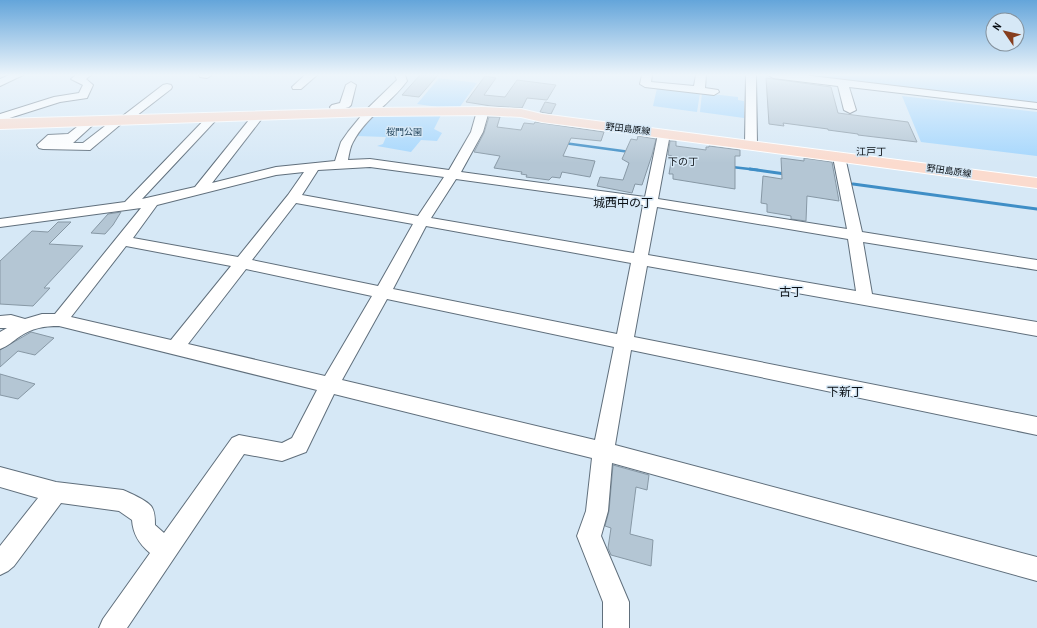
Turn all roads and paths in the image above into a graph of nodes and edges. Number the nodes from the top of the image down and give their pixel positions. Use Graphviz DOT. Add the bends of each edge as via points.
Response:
graph roads {
  1 [pos="42,104"];
  2 [pos="143,104"];
  3 [pos="345,104"];
  4 [pos="378,104"];
  5 [pos="751,104"];
  6 [pos="849,104"];
  7 [pos="1023,104"];
  8 [pos="1037,106"];
  9 [pos="850,110"];
  10 [pos="483,111"];
  11 [pos="370,112"];
  12 [pos="337,114"];
  13 [pos="257,117"];
  14 [pos="0,118"];
  15 [pos="216,118"];
  16 [pos="92,121"];
  17 [pos="120,121"];
  18 [pos="0,124"];
  19 [pos="664,134"];
  20 [pos="751,145"];
  21 [pos="838,157"];
  22 [pos="340,164"];
  23 [pos="314,167"];
  24 [pos="453,174"];
  25 [pos="1037,183"];
  26 [pos="200,190"];
  27 [pos="293,198"];
  28 [pos="152,202"];
  29 [pos="650,202"];
  30 [pos="129,205"];
  31 [pos="422,221"];
  32 [pos="0,223"];
  33 [pos="855,235"];
  34 [pos="124,241"];
  35 [pos="640,259"];
  36 [pos="242,263"];
  37 [pos="1037,265"];
  38 [pos="383,292"];
  39 [pos="865,299"];
  40 [pos="59,320"];
  41 [pos="0,322"];
  42 [pos="24,325"];
  43 [pos="1037,329"];
  44 [pos="0,342"];
  45 [pos="624,342"];
  46 [pos="175,348"];
  47 [pos="329,386"];
  48 [pos="1037,426"];
  49 [pos="603,451"];
  50 [pos="0,477"];
  51 [pos="56,492"];
  52 [pos="170,545"];
  53 [pos="0,563"];
  54 [pos="1037,569"];
  55 [pos="112,628"];
  56 [pos="616,628"];
  1 -- 14 [label="street"];
  2 -- 17 [label="street"];
  3 -- 12 [label="street" via="336,107"];
  4 -- 11 [label="street"];
  5 -- 20 [label="street"];
  6 -- 9 [label="street"];
  7 -- 8 [label="street"];
  10 -- 11 [label="main road, 野田島原線"];
  10 -- 19 [label="main road, 野田島原線" via="521,113"];
  10 -- 24 [label="street" via="477,132"];
  11 -- 12 [label="main road, 野田島原線"];
  11 -- 22 [label="street" via="347,142"];
  12 -- 13 [label="main road, 野田島原線"];
  13 -- 15 [label="main road, 野田島原線"];
  13 -- 26 [label="street"];
  15 -- 17 [label="main road, 野田島原線"];
  15 -- 28 [label="street" via="166,173 150,197"];
  15 -- 30 [label="street"];
  16 -- 17 [label="main road, 野田島原線"];
  16 -- 17 [label="street" via="68,142 86,147"];
  16 -- 18 [label="main road, 野田島原線"];
  19 -- 20 [label="main road, 野田島原線"];
  19 -- 29 [label="street"];
  20 -- 21 [label="main road, 野田島原線"];
  21 -- 25 [label="main road, 野田島原線"];
  21 -- 33 [label="street"];
  22 -- 23 [label="street"];
  22 -- 24 [label="street" via="370,163"];
  23 -- 26 [label="street" via="276,171"];
  23 -- 27 [label="street"];
  24 -- 29 [label="street"];
  24 -- 31 [label="street"];
  26 -- 28 [label="street"];
  27 -- 31 [label="street"];
  27 -- 36 [label="street"];
  28 -- 30 [label="street"];
  28 -- 34 [label="street"];
  29 -- 33 [label="street"];
  29 -- 35 [label="street"];
  30 -- 32 [label="street"];
  31 -- 35 [label="street"];
  31 -- 38 [label="street"];
  33 -- 37 [label="street"];
  33 -- 39 [label="street"];
  34 -- 36 [label="street"];
  34 -- 40 [label="street"];
  35 -- 39 [label="street"];
  35 -- 45 [label="street"];
  36 -- 38 [label="street"];
  36 -- 46 [label="street"];
  38 -- 45 [label="street"];
  38 -- 47 [label="street"];
  39 -- 43 [label="street"];
  40 -- 42 [label="street" via="34,321"];
  40 -- 46 [label="street"];
  41 -- 42 [label="street" via="11,321"];
  42 -- 44 [label="street"];
  45 -- 48 [label="street"];
  45 -- 49 [label="street"];
  46 -- 47 [label="street"];
  47 -- 49 [label="street"];
  47 -- 52 [label="street" via="298,445 282,452 239,444"];
  49 -- 54 [label="street"];
  49 -- 56 [label="street" via="597,511 589,536 616,602"];
  50 -- 51 [label="street"];
  51 -- 52 [label="street" via="123,501 143,514 144,530 157,544"];
  51 -- 53 [label="street"];
  52 -- 55 [label="street"];
}
